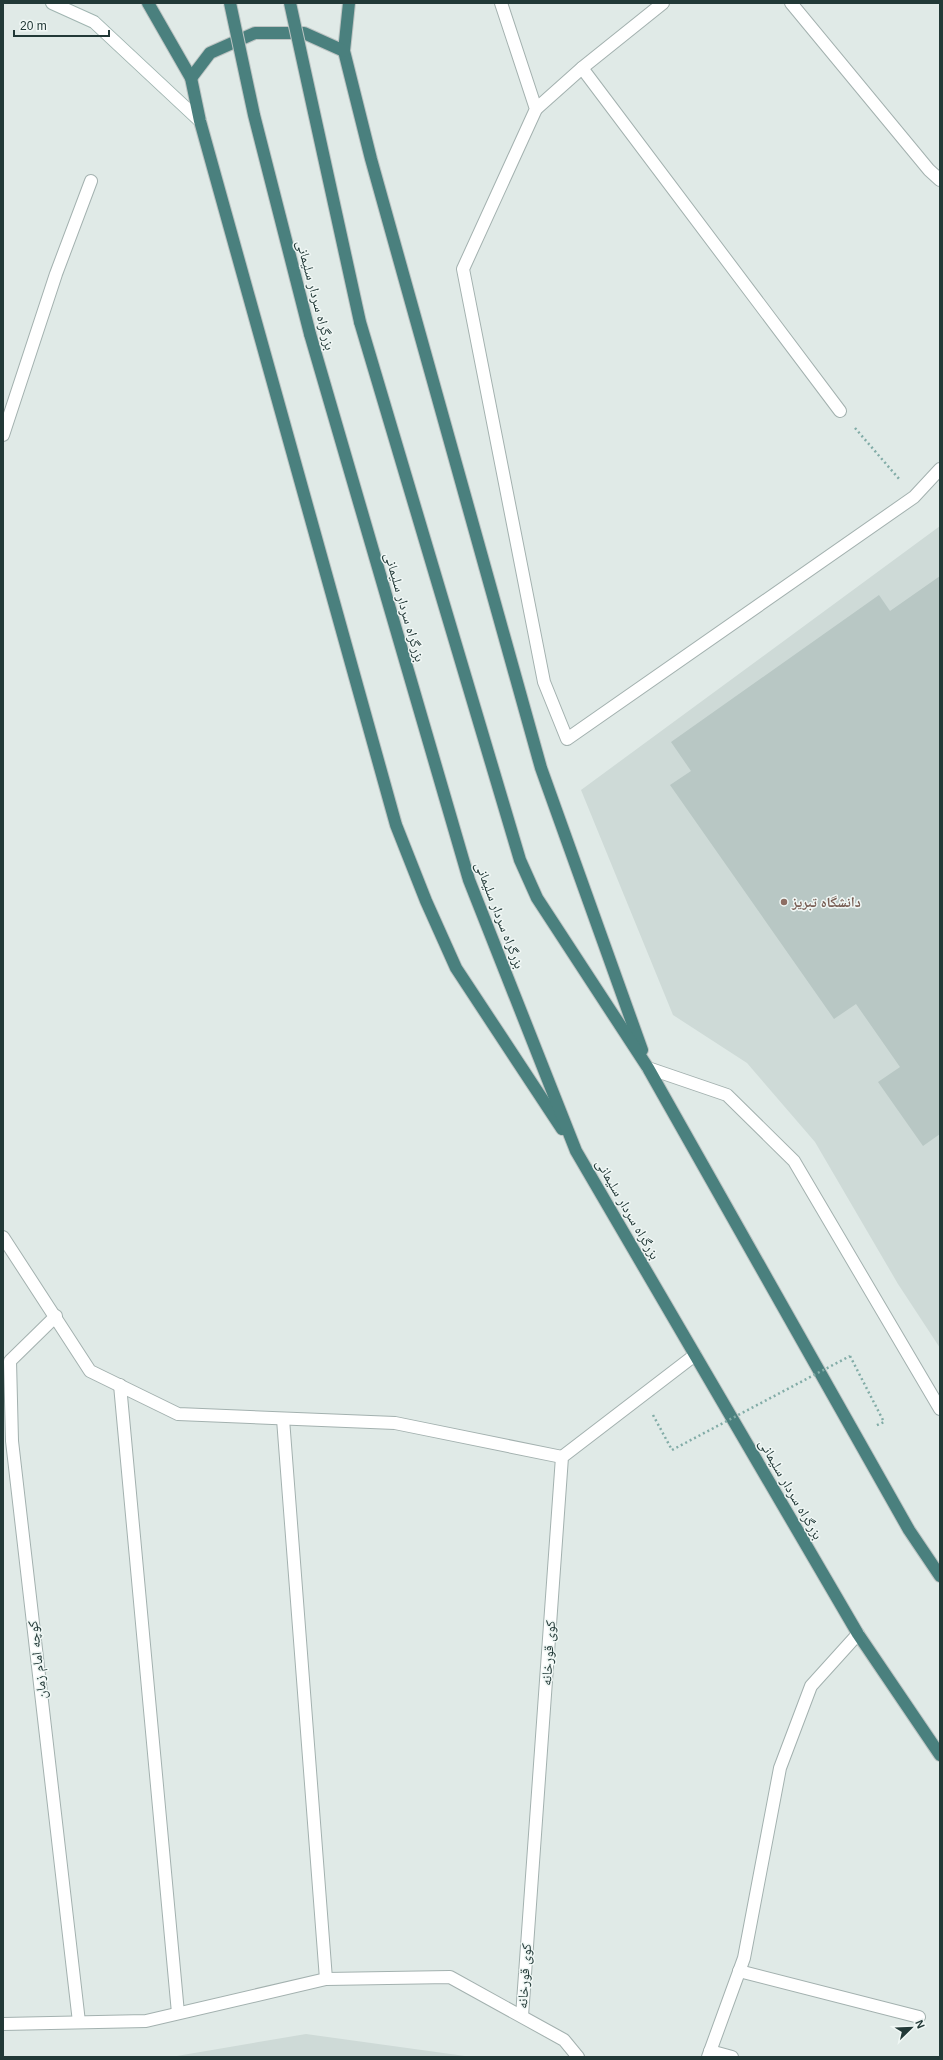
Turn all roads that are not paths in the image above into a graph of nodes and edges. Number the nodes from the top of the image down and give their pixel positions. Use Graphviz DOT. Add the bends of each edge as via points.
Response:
graph roads {
  1 [pos="52,3"];
  2 [pos="148,3"];
  3 [pos="230,3"];
  4 [pos="290,3"];
  5 [pos="349,3"];
  6 [pos="501,3"];
  7 [pos="663,3"];
  8 [pos="791,3"];
  9 [pos="344,51"];
  10 [pos="582,68"];
  11 [pos="191,78"];
  12 [pos="536,109"];
  13 [pos="200,122"];
  14 [pos="940,180"];
  15 [pos="91,182"];
  16 [pos="840,411"];
  17 [pos="3,435"];
  18 [pos="940,469"];
  19 [pos="648,1068"];
  20 [pos="576,1150"];
  21 [pos="3,1236"];
  22 [pos="56,1316"];
  23 [pos="695,1355"];
  24 [pos="120,1385"];
  25 [pos="936,1397"];
  26 [pos="940,1409"];
  27 [pos="283,1418"];
  28 [pos="562,1457"];
  29 [pos="940,1576"];
  30 [pos="858,1634"];
  31 [pos="940,1754"];
  32 [pos="739,1971"];
  33 [pos="326,1979"];
  34 [pos="178,2013"];
  35 [pos="522,2016"];
  36 [pos="919,2017"];
  37 [pos="79,2022"];
  38 [pos="3,2024"];
  39 [pos="709,2054"];
  40 [pos="578,2057"];
  41 [pos="732,2057"];
  1 -- 13 [label="street" via="94,22"];
  2 -- 11 [label="highway"];
  3 -- 20 [label="highway, بزرگراه سردار سلیمانی, bridge" via="254,115 310,334 469,880"];
  4 -- 19 [label="highway, bridge" via="360,322 520,860 537,898"];
  5 -- 9 [label="highway"];
  6 -- 12 [label="street"];
  7 -- 10 [label="street"];
  8 -- 14 [label="street" via="928,170"];
  9 -- 11 [label="highway" via="304,33 255,33 210,53"];
  9 -- 19 [label="highway" via="371,159 541,768"];
  10 -- 12 [label="street"];
  10 -- 16 [label="street"];
  11 -- 13 [label="highway"];
  12 -- 18 [label="street" via="463,269 544,682 567,740 914,497"];
  13 -- 20 [label="highway" via="396,825 426,902 456,968"];
  15 -- 17 [label="street" via="56,274"];
  19 -- 25 [label="street" via="727,1094 794,1161"];
  19 -- 29 [label="highway" via="905,1523"];
  20 -- 23 [label="highway, بزرگراه سردار سلیمانی"];
  21 -- 22 [label="street"];
  22 -- 24 [label="street" via="90,1371"];
  22 -- 37 [label="street, کوچه امام زمان" via="10,1360 12,1441"];
  23 -- 28 [label="street"];
  23 -- 30 [label="highway, بزرگراه سردار سلیمانی"];
  24 -- 27 [label="street" via="178,1414"];
  24 -- 34 [label="street"];
  25 -- 26 [label="street"];
  27 -- 28 [label="street" via="395,1424"];
  27 -- 33 [label="street"];
  28 -- 35 [label="street, کوی قورخانه"];
  30 -- 31 [label="highway, بزرگراه سردار سلیمانی"];
  30 -- 32 [label="street" via="811,1686 780,1768 744,1958"];
  32 -- 36 [label="street"];
  32 -- 39 [label="street"];
  33 -- 34 [label="street"];
  33 -- 35 [label="street" via="450,1977"];
  34 -- 37 [label="street" via="146,2021"];
  35 -- 40 [label="street" via="564,2040"];
  37 -- 38 [label="street"];
  39 -- 41 [label="street"];
}
